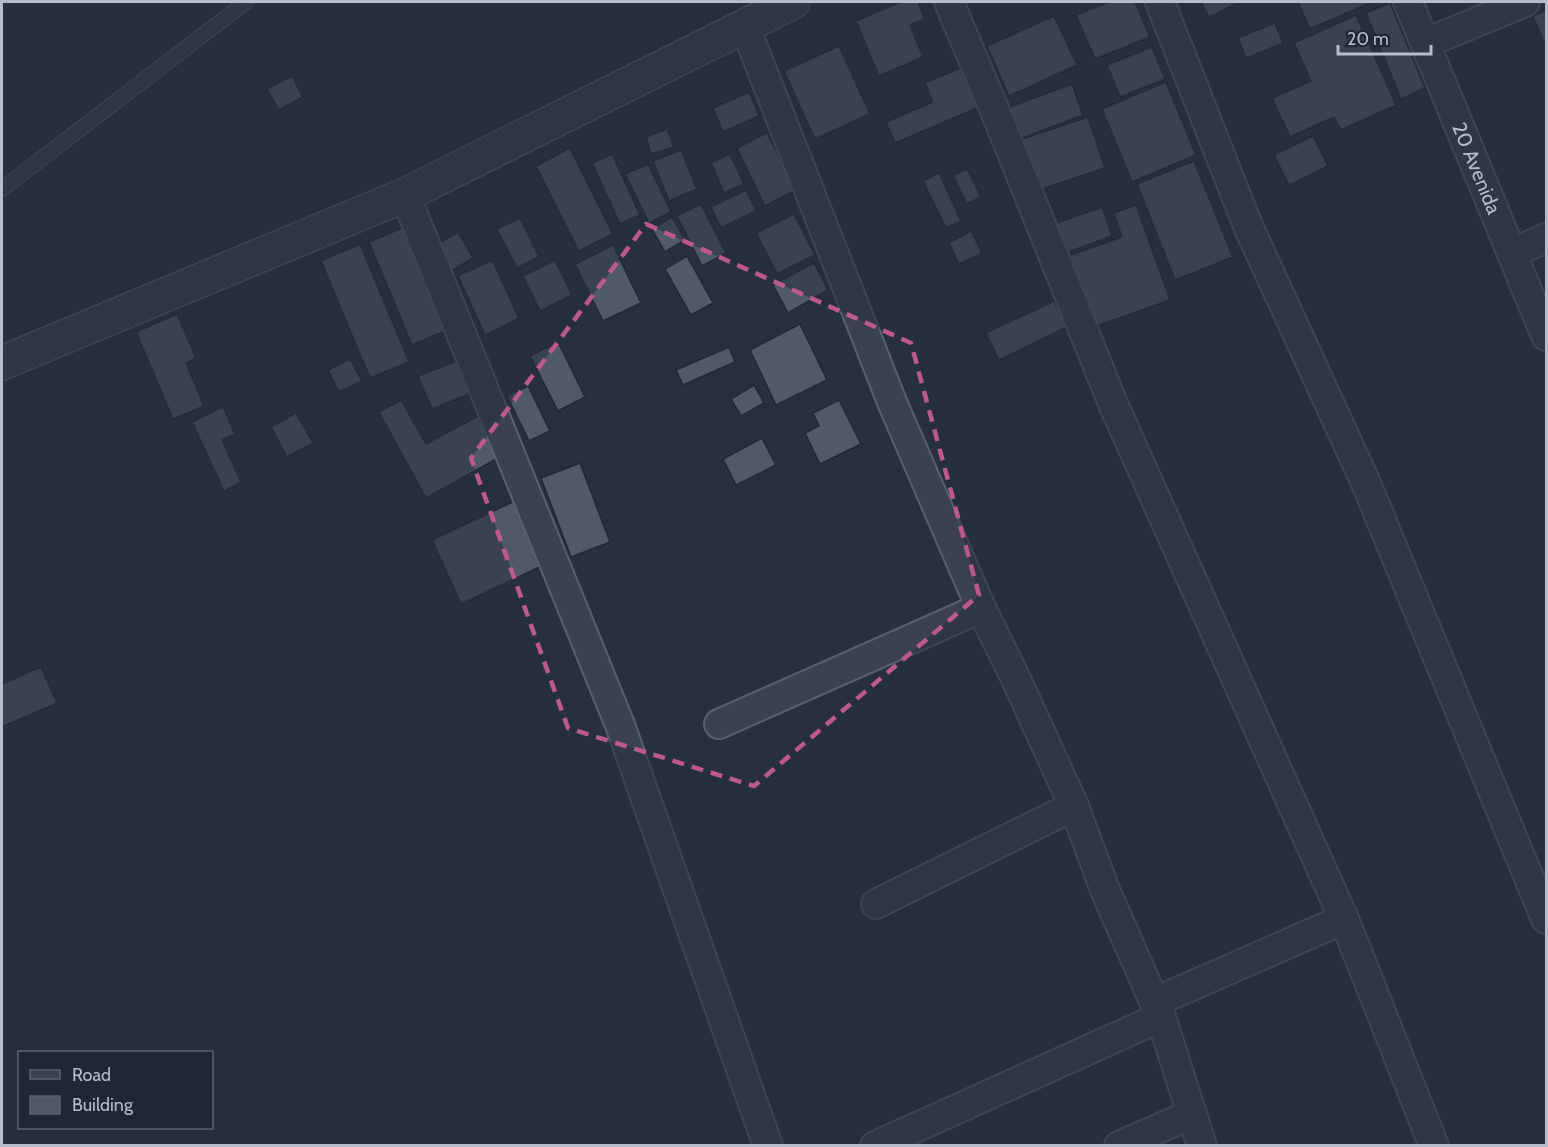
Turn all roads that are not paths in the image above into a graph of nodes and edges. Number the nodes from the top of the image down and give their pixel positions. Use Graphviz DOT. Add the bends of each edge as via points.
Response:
graph roads {
  1 [pos="246,2"];
  2 [pos="794,2"];
  3 [pos="949,2"];
  4 [pos="1160,2"];
  5 [pos="1408,2"];
  6 [pos="1525,2"];
  7 [pos="745,27"];
  8 [pos="1426,43"];
  9 [pos="2,189"];
  10 [pos="405,195"];
  11 [pos="1546,238"];
  12 [pos="1513,252"];
  13 [pos="1546,336"];
  14 [pos="2,363"];
  15 [pos="981,608"];
  16 [pos="719,724"];
  17 [pos="1074,806"];
  18 [pos="876,904"];
  19 [pos="1344,919"];
  20 [pos="1546,919"];
  21 [pos="1158,1010"];
  22 [pos="1192,1114"];
  23 [pos="768,1146"];
  24 [pos="875,1146"];
  25 [pos="1119,1146"];
  26 [pos="1202,1146"];
  27 [pos="1434,1146"];
  1 -- 9 [label="lane"];
  2 -- 7 [label="street"];
  3 -- 19 [label="street" via="1114,406"];
  4 -- 20 [label="street" via="1248,226 1365,481"];
  5 -- 8 [label="street, 20 Avenida"];
  6 -- 8 [label="street"];
  7 -- 10 [label="street"];
  7 -- 15 [label="street" via="892,402"];
  8 -- 12 [label="street, 20 Avenida"];
  10 -- 14 [label="street"];
  10 -- 23 [label="street" via="620,725"];
  11 -- 12 [label="street"];
  12 -- 13 [label="street, 20 Avenida"];
  15 -- 16 [label="street"];
  15 -- 17 [label="street"];
  17 -- 18 [label="street"];
  17 -- 21 [label="street" via="1105,890"];
  19 -- 21 [label="street"];
  19 -- 27 [label="street"];
  21 -- 22 [label="street"];
  21 -- 24 [label="street"];
  22 -- 25 [label="street"];
  22 -- 26 [label="street"];
}
